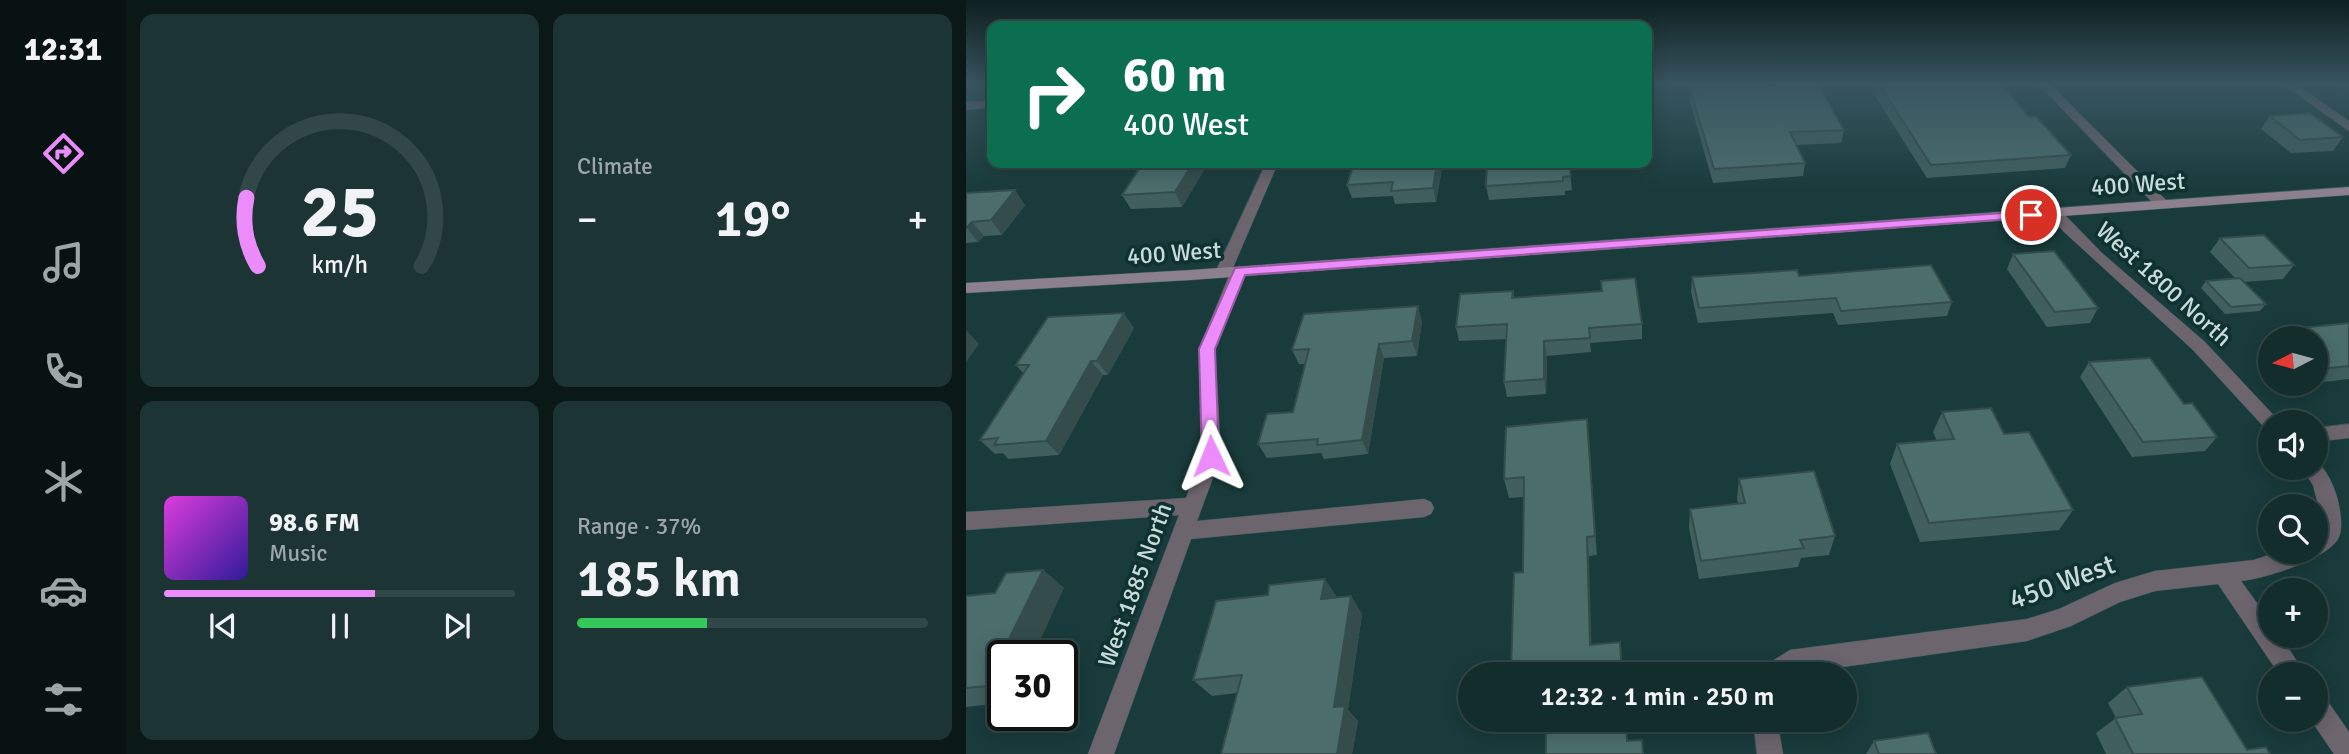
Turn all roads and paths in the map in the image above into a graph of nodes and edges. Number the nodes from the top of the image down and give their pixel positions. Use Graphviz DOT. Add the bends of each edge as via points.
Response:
graph roads {
  1 [pos="2077,119"];
  2 [pos="1270,168"];
  3 [pos="2349,191"];
  4 [pos="2163,205"];
  5 [pos="2055,213"];
  6 [pos="1231,272"];
  7 [pos="966,288"];
  8 [pos="2260,410"];
  9 [pos="2349,431"];
  10 [pos="2328,433"];
  11 [pos="2328,501"];
  12 [pos="1192,506"];
  13 [pos="1424,508"];
  14 [pos="966,521"];
  15 [pos="2328,526"];
  16 [pos="1183,531"];
  17 [pos="2277,564"];
  18 [pos="2225,576"];
  19 [pos="1821,662"];
  20 [pos="2285,662"];
  21 [pos="2328,724"];
  22 [pos="1767,732"];
  23 [pos="1101,754"];
  24 [pos="1770,754"];
  25 [pos="2349,754"];
  1 -- 4 [label="street"];
  2 -- 6 [label="street, West 1885 North"];
  3 -- 4 [label="street, 400 West"];
  4 -- 5 [label="street, 400 West"];
  5 -- 6 [label="street, 400 West"];
  5 -- 8 [label="street, West 1800 North" via="2077,240 2175,323"];
  6 -- 7 [label="street, 400 West"];
  6 -- 12 [label="street, West 1885 North" via="1207,349 1211,456"];
  9 -- 10 [label="street"];
  11 -- 15 [label="street" via="2333,514"];
  12 -- 14 [label="street"];
  12 -- 16 [label="street, West 1885 North"];
  13 -- 16 [label="street"];
  16 -- 23 [label="street, West 1885 North"];
  17 -- 18 [label="street, 450 West"];
  18 -- 19 [label="street, 450 West" via="2155,581 2115,593 2063,618 1996,636"];
  18 -- 20 [label="street"];
  21 -- 25 [label="street"];
  22 -- 24 [label="street"];
}
